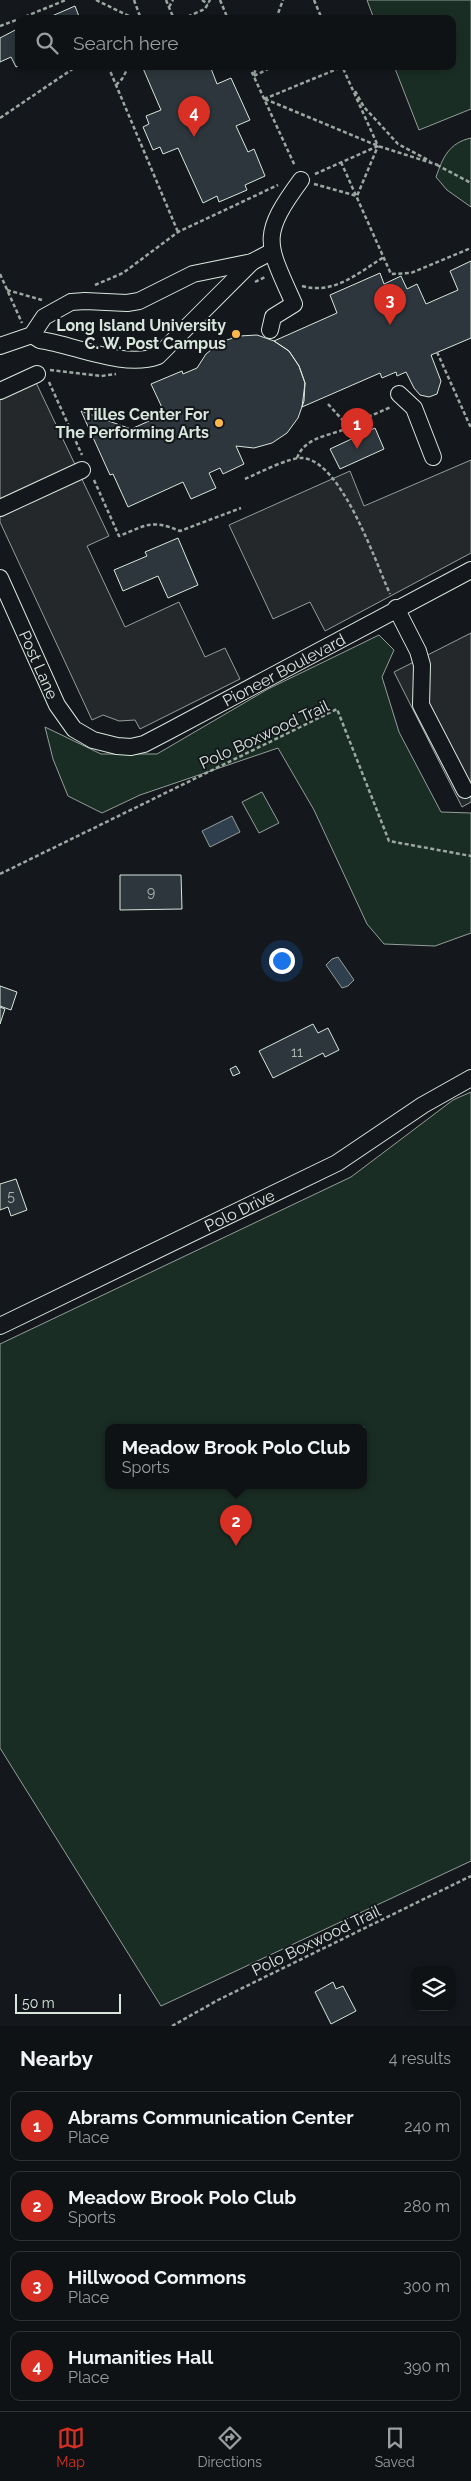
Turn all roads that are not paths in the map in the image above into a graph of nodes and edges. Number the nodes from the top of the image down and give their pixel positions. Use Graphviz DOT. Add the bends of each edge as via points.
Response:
graph roads {
  1 [pos="300,180"];
  2 [pos="271,252"];
  3 [pos="252,262"];
  4 [pos="270,330"];
  5 [pos="30,336"];
  6 [pos="0,346"];
  7 [pos="43,374"];
  8 [pos="0,391"];
  9 [pos="395,400"];
  10 [pos="433,457"];
  11 [pos="85,467"];
  12 [pos="0,508"];
  13 [pos="471,570"];
  14 [pos="0,578"];
  15 [pos="396,608"];
  16 [pos="93,740"];
  17 [pos="465,790"];
  18 [pos="471,1078"];
  19 [pos="0,1326"];
  1 -- 2 [label="street" via="272,227"];
  2 -- 3 [label="street"];
  2 -- 4 [label="street" via="294,304 273,316"];
  3 -- 5 [label="street" via="193,274 139,301 71,302 44,317"];
  3 -- 5 [label="street" via="158,356 145,361 127,360"];
  5 -- 6 [label="street"];
  7 -- 8 [label="street"];
  9 -- 10 [label="street" via="414,408"];
  11 -- 12 [label="street"];
  13 -- 15 [label="street, Pioneer Boulevard"];
  14 -- 16 [label="street, Post Lane" via="57,704 74,729"];
  15 -- 16 [label="street, Pioneer Boulevard" via="144,744 117,746"];
  15 -- 17 [label="street" via="418,650 422,665 421,705"];
  18 -- 19 [label="street, Polo Drive" via="423,1105 337,1163"];
}
